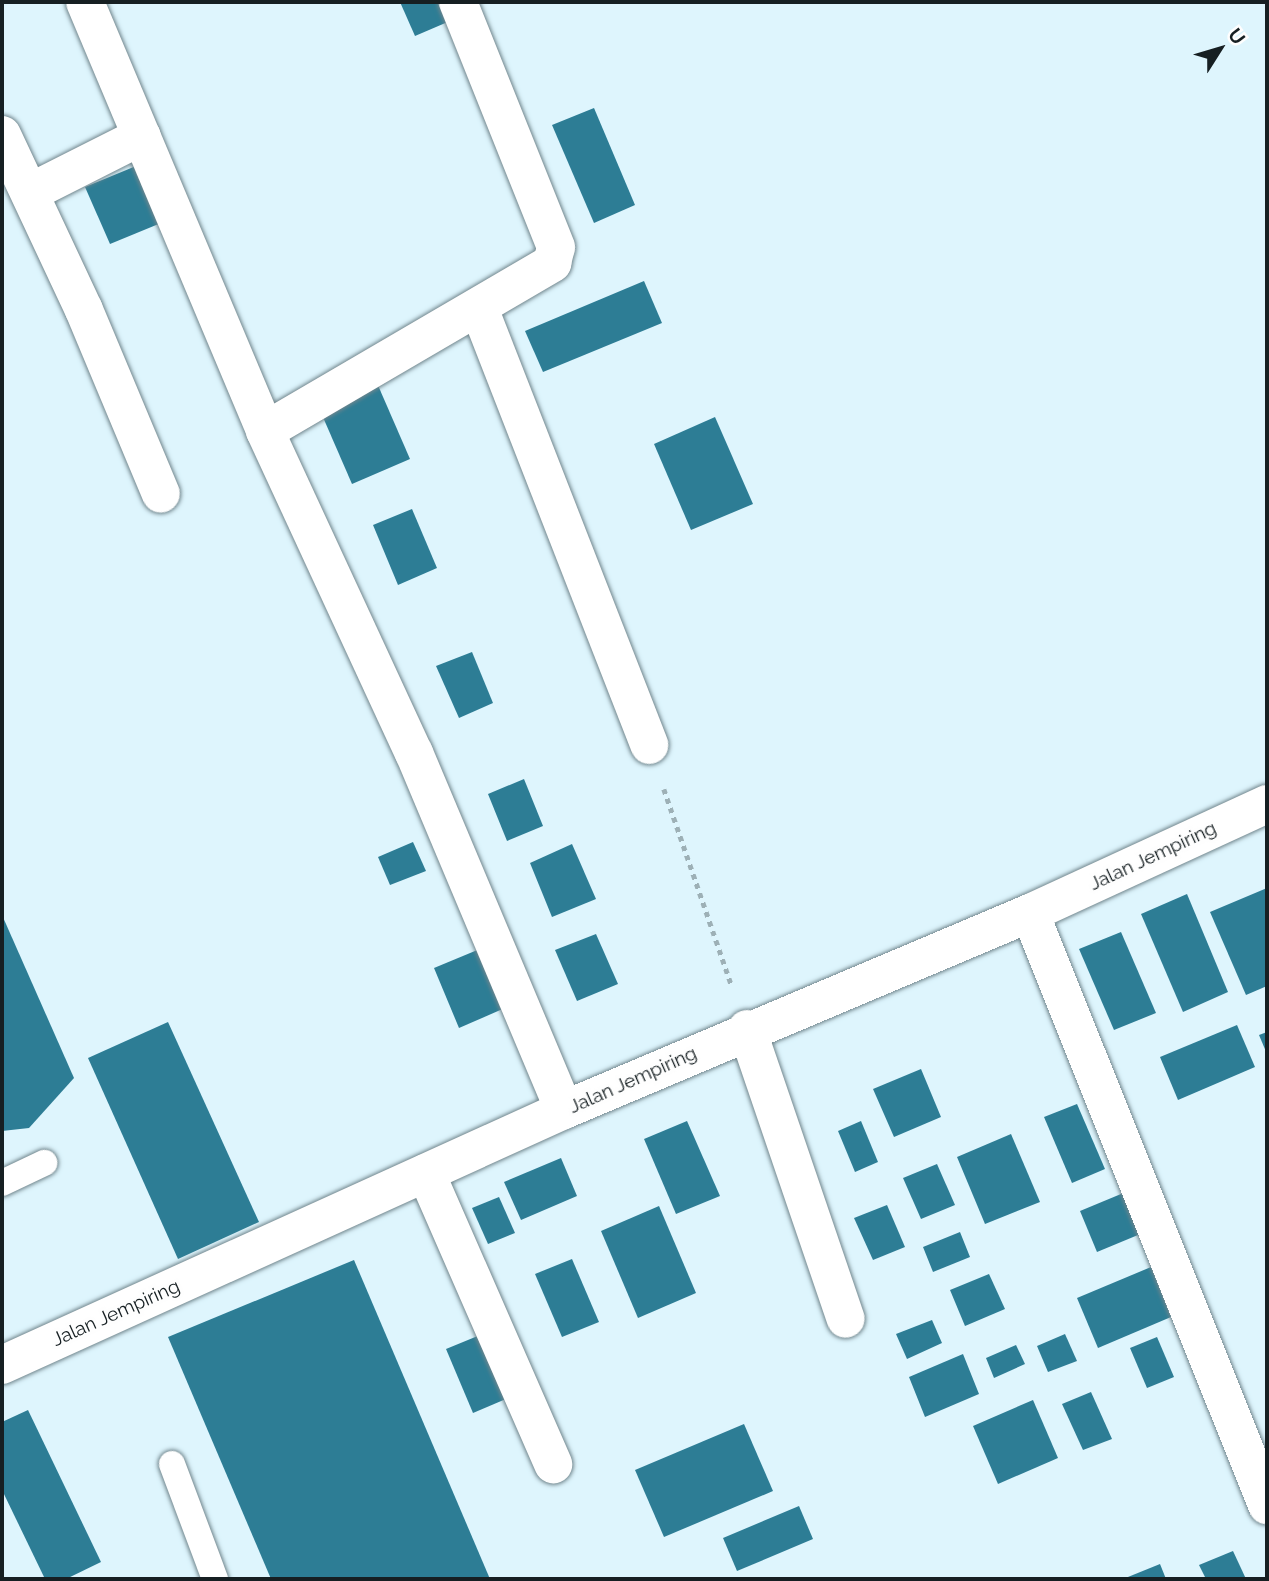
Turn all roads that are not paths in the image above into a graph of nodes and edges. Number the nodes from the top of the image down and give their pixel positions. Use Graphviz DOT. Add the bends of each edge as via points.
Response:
graph roads {
  1 [pos="85,2"];
  2 [pos="458,2"];
  3 [pos="2,135"];
  4 [pos="142,136"];
  5 [pos="31,192"];
  6 [pos="479,308"];
  7 [pos="265,431"];
  8 [pos="161,494"];
  9 [pos="649,745"];
  10 [pos="1267,804"];
  11 [pos="1030,913"];
  12 [pos="747,1029"];
  13 [pos="564,1110"];
  14 [pos="44,1163"];
  15 [pos="426,1174"];
  16 [pos="2,1183"];
  17 [pos="846,1319"];
  18 [pos="2,1365"];
  19 [pos="172,1464"];
  20 [pos="553,1464"];
  21 [pos="1267,1505"];
  22 [pos="215,1579"];
  1 -- 4 [label="street"];
  2 -- 6 [label="street" via="556,247 548,268"];
  3 -- 5 [label="street"];
  4 -- 5 [label="street"];
  4 -- 7 [label="street"];
  5 -- 8 [label="street"];
  6 -- 7 [label="street"];
  6 -- 9 [label="street"];
  7 -- 13 [label="street" via="414,753"];
  10 -- 11 [label="street, Jalan Jempiring"];
  11 -- 12 [label="street, Jalan Jempiring"];
  11 -- 21 [label="street"];
  12 -- 13 [label="street, Jalan Jempiring"];
  12 -- 17 [label="street"];
  13 -- 15 [label="street, Jalan Jempiring"];
  14 -- 16 [label="lane"];
  15 -- 18 [label="street, Jalan Jempiring"];
  15 -- 20 [label="street"];
  19 -- 22 [label="lane"];
}
